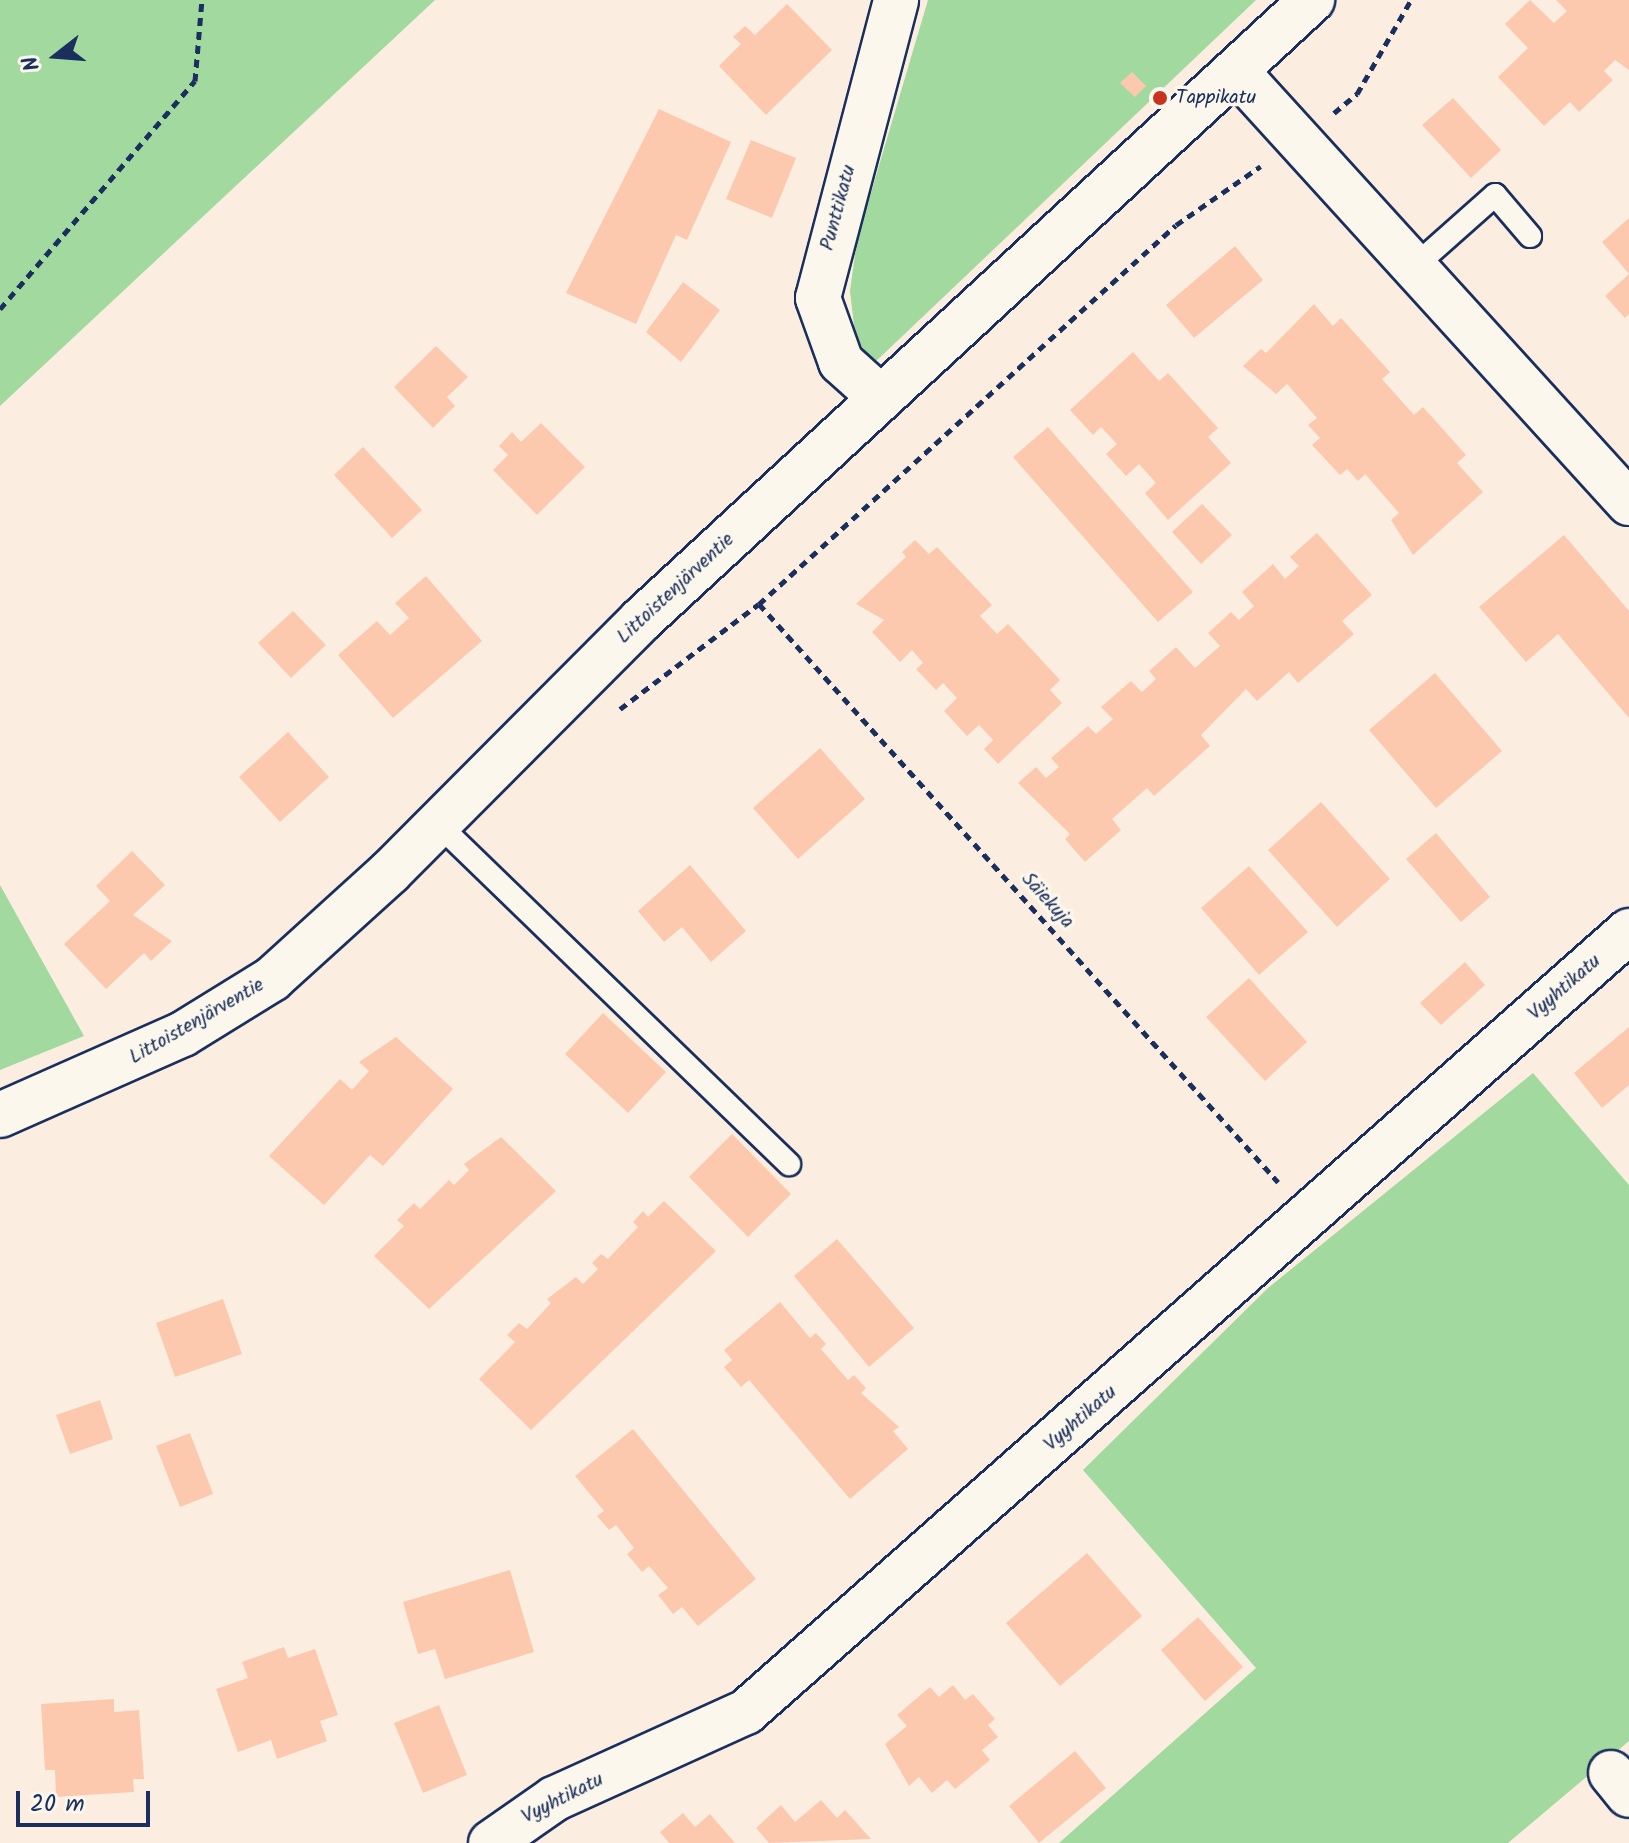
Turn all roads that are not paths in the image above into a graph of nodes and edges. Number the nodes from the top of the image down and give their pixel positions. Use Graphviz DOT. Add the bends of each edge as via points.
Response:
graph roads {
  1 [pos="896,0"];
  2 [pos="1312,0"];
  3 [pos="1236,71"];
  4 [pos="1530,236"];
  5 [pos="1415,266"];
  6 [pos="881,398"];
  7 [pos="1629,503"];
  8 [pos="438,824"];
  9 [pos="1629,931"];
  10 [pos="0,1115"];
  11 [pos="789,1164"];
  12 [pos="491,1843"];
  1 -- 6 [label="street, Punttikatu" via="818,298 841,362"];
  2 -- 3 [label="street, Littoistenjärventie"];
  3 -- 5 [label="street"];
  3 -- 6 [label="street, Littoistenjärventie"];
  4 -- 5 [label="lane" via="1495,195"];
  5 -- 7 [label="street"];
  6 -- 8 [label="street, Littoistenjärventie" via="641,620"];
  8 -- 10 [label="street, Littoistenjärventie" via="272,979 183,1034"];
  8 -- 11 [label="lane"];
  9 -- 12 [label="street, Vyyhtikatu" via="746,1712 554,1799"];
}
